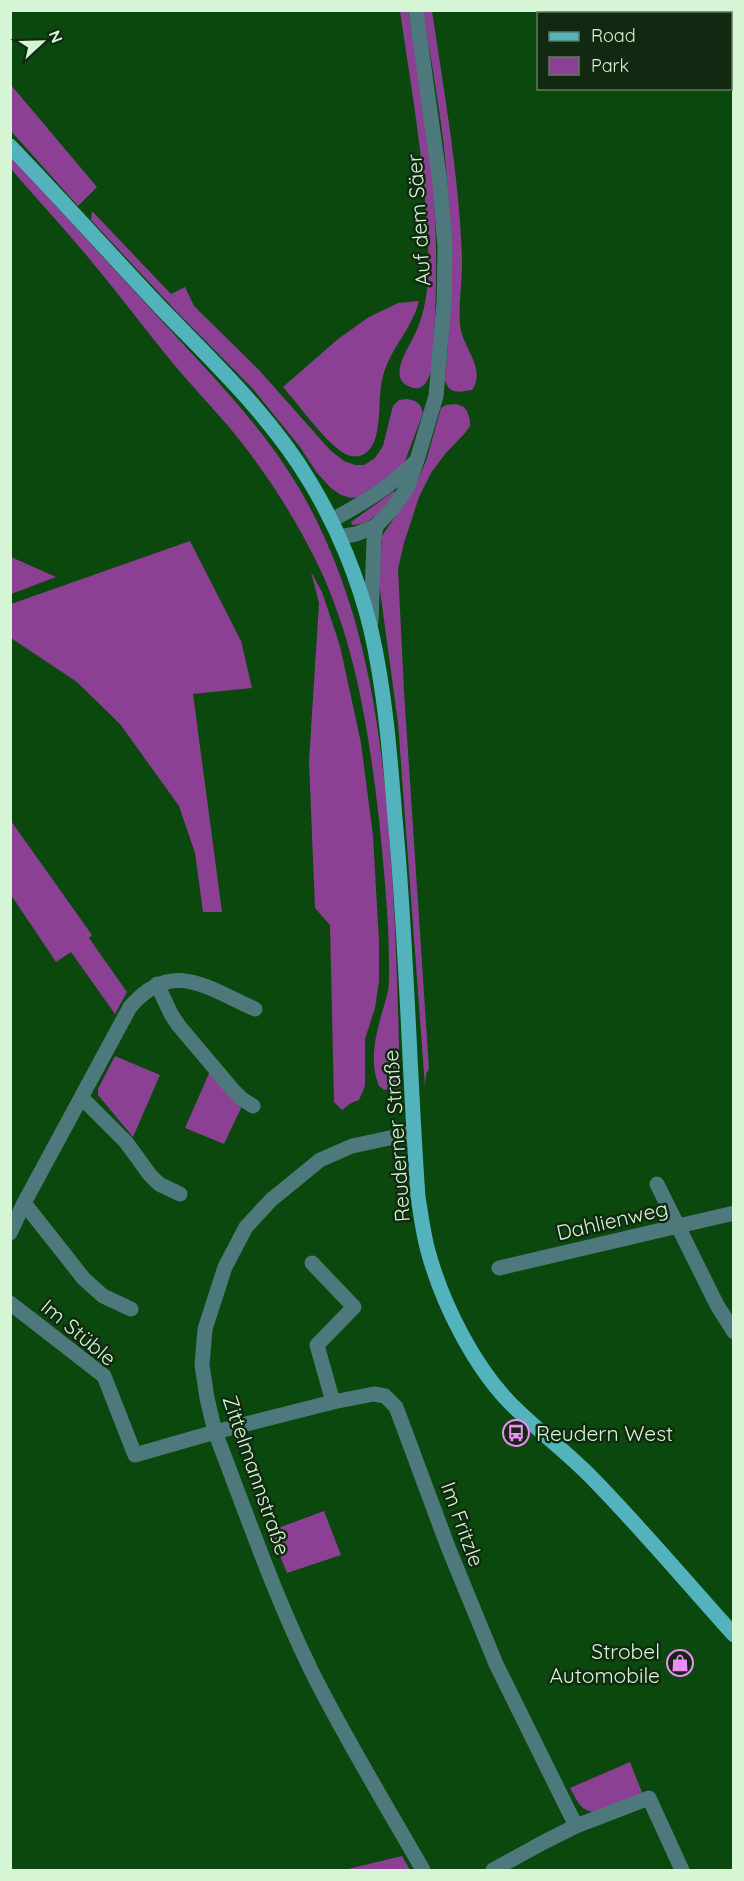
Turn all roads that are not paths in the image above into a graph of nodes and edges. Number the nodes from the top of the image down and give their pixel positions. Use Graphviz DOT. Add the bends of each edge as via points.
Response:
graph roads {
  1 [pos="416,10"];
  2 [pos="10,146"];
  3 [pos="417,460"];
  4 [pos="332,520"];
  5 [pos="376,526"];
  6 [pos="339,537"];
  7 [pos="371,628"];
  8 [pos="157,984"];
  9 [pos="255,1009"];
  10 [pos="82,1098"];
  11 [pos="253,1106"];
  12 [pos="413,1133"];
  13 [pos="657,1184"];
  14 [pos="180,1194"];
  15 [pos="24,1203"];
  16 [pos="734,1212"];
  17 [pos="679,1226"];
  18 [pos="10,1233"];
  19 [pos="312,1263"];
  20 [pos="499,1268"];
  21 [pos="10,1303"];
  22 [pos="131,1309"];
  23 [pos="734,1332"];
  24 [pos="333,1402"];
  25 [pos="215,1432"];
  26 [pos="734,1635"];
  27 [pos="576,1826"];
  28 [pos="423,1870"];
  29 [pos="493,1870"];
  30 [pos="682,1870"];
  1 -- 3 [label="street, Auf dem Säer" via="445,247 436,396"];
  2 -- 4 [label="main road, Reuderner Straße" via="274,429"];
  3 -- 4 [label="street, Auf dem Säer" via="375,496"];
  3 -- 5 [label="street, Auf dem Säer" via="408,486"];
  4 -- 6 [label="main road, Reuderner Straße"];
  5 -- 6 [label="street, Auf dem Säer"];
  5 -- 7 [label="street"];
  6 -- 7 [label="main road, Reuderner Straße"];
  7 -- 12 [label="main road, Reuderner Straße" via="384,701 399,862"];
  8 -- 9 [label="street" via="173,979 190,980"];
  8 -- 10 [label="street" via="130,1007"];
  8 -- 11 [label="street" via="179,1026 242,1100"];
  10 -- 14 [label="street" via="126,1142 159,1184"];
  10 -- 15 [label="street"];
  12 -- 25 [label="street, Zittelmannstraße" via="352,1146 320,1160 271,1200 246,1227 225,1266 205,1329 202,1365"];
  12 -- 26 [label="main road, Reuderner Straße" via="418,1197 428,1250 448,1305 474,1355 511,1404 638,1526"];
  13 -- 17 [label="street"];
  15 -- 18 [label="street"];
  15 -- 22 [label="street, Im Stüble" via="84,1279 103,1296"];
  16 -- 17 [label="street, Dahlienweg"];
  17 -- 20 [label="street, Dahlienweg"];
  17 -- 23 [label="street"];
  19 -- 24 [label="street" via="354,1307 317,1345"];
  21 -- 25 [label="street, Im Stüble" via="104,1376 135,1455"];
  24 -- 25 [label="street, Im Fritzle"];
  24 -- 27 [label="street, Im Fritzle" via="374,1394 385,1396 396,1407 496,1664"];
  25 -- 28 [label="street, Zittelmannstraße" via="312,1671"];
  27 -- 29 [label="street"];
  27 -- 30 [label="street" via="649,1798"];
}
